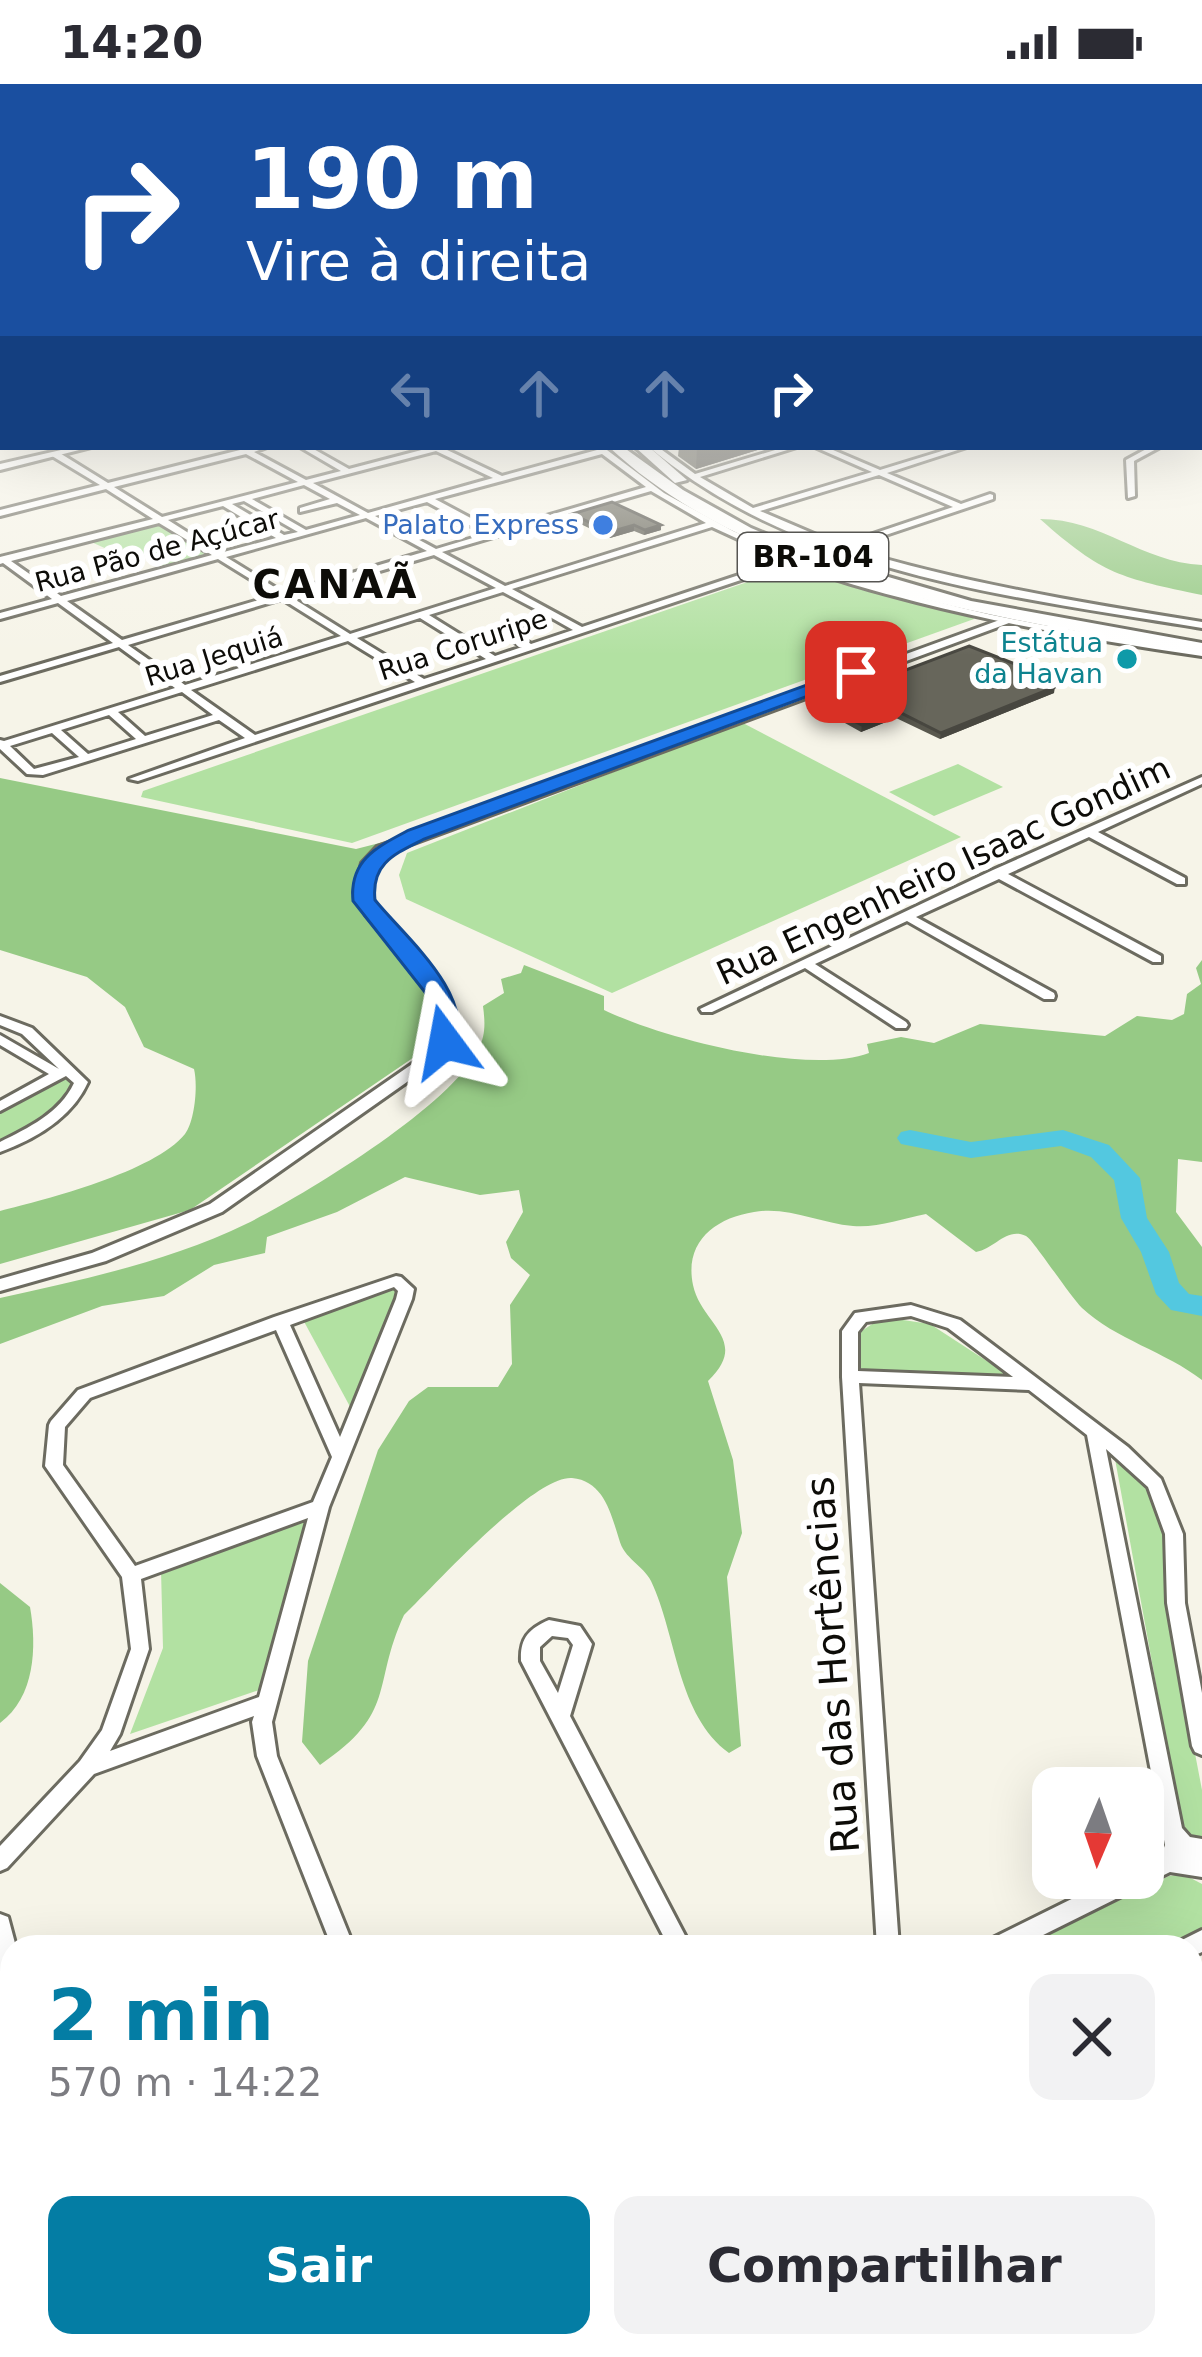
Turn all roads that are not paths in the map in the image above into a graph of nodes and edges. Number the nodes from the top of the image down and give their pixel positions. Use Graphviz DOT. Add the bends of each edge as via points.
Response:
graph roads {
  1 [pos="73,450"];
  2 [pos="238,450"];
  3 [pos="244,450"];
  4 [pos="309,450"];
  5 [pos="430,450"];
  6 [pos="442,450"];
  7 [pos="598,450"];
  8 [pos="607,450"];
  9 [pos="608,450"];
  10 [pos="645,450"];
  11 [pos="657,450"];
  12 [pos="783,450"];
  13 [pos="826,450"];
  14 [pos="953,450"];
  15 [pos="1150,450"];
  16 [pos="55,454"];
  17 [pos="0,467"];
  18 [pos="347,471"];
  19 [pos="881,472"];
  20 [pos="692,477"];
  21 [pos="502,479"];
  22 [pos="304,482"];
  23 [pos="104,486"];
  24 [pos="649,489"];
  25 [pos="1132,496"];
  26 [pos="990,497"];
  27 [pos="245,498"];
  28 [pos="428,499"];
  29 [pos="337,500"];
  30 [pos="224,503"];
  31 [pos="961,507"];
  32 [pos="302,510"];
  33 [pos="752,511"];
  34 [pos="0,512"];
  35 [pos="366,516"];
  36 [pos="160,520"];
  37 [pos="713,524"];
  38 [pos="306,532"];
  39 [pos="495,535"];
  40 [pos="284,538"];
  41 [pos="841,547"];
  42 [pos="435,553"];
  43 [pos="219,556"];
  44 [pos="801,557"];
  45 [pos="2,559"];
  46 [pos="503,589"];
  47 [pos="284,598"];
  48 [pos="60,600"];
  49 [pos="3,612"];
  50 [pos="550,614"];
  51 [pos="422,615"];
  52 [pos="987,616"];
  53 [pos="1005,621"];
  54 [pos="970,630"];
  55 [pos="1202,630"];
  56 [pos="583,631"];
  57 [pos="349,637"];
  58 [pos="123,645"];
  59 [pos="532,648"];
  60 [pos="1202,651"];
  61 [pos="495,660"];
  62 [pos="0,679"];
  63 [pos="424,683"];
  64 [pos="182,689"];
  65 [pos="110,711"];
  66 [pos="220,716"];
  67 [pos="54,729"];
  68 [pos="254,739"];
  69 [pos="143,740"];
  70 [pos="1,744"];
  71 [pos="86,758"];
  72 [pos="134,779"];
  73 [pos="1202,780"];
  74 [pos="1088,832"];
  75 [pos="997,873"];
  76 [pos="1181,881"];
  77 [pos="905,916"];
  78 [pos="1156,959"];
  79 [pos="806,963"];
  80 [pos="1048,996"];
  81 [pos="707,1010"];
  82 [pos="0,1020"];
  83 [pos="901,1025"];
  84 [pos="0,1039"];
  85 [pos="63,1071"];
  86 [pos="0,1108"];
  87 [pos="0,1148"];
  88 [pos="0,1285"];
  89 [pos="280,1321"];
  90 [pos="850,1377"];
  91 [pos="1031,1384"];
  92 [pos="1095,1436"];
  93 [pos="339,1454"];
  94 [pos="320,1508"];
  95 [pos="131,1575"];
  96 [pos="266,1703"];
  97 [pos="561,1714"];
  98 [pos="1202,1746"];
  99 [pos="87,1767"];
  100 [pos="1172,1848"];
  101 [pos="1202,1848"];
  102 [pos="1164,1855"];
  103 [pos="0,1861"];
  104 [pos="1202,1867"];
  105 [pos="1093,1899"];
  106 [pos="338,1935"];
  107 [pos="674,1935"];
  108 [pos="887,1935"];
  109 [pos="1022,1935"];
  1 -- 16 [label="street"];
  2 -- 23 [label="street"];
  3 -- 22 [label="street"];
  4 -- 18 [label="street"];
  5 -- 18 [label="street"];
  6 -- 21 [label="street"];
  7 -- 21 [label="street, Rua Pão de Açúcar"];
  8 -- 24 [label="street"];
  9 -- 44 [label="highway, BR-104"];
  10 -- 55 [label="highway, BR-104" via="721,505 854,559 1000,598"];
  11 -- 20 [label="street"];
  12 -- 20 [label="street"];
  13 -- 19 [label="street"];
  14 -- 19 [label="street"];
  15 -- 25 [label="street" via="1130,460"];
  16 -- 17 [label="street"];
  16 -- 23 [label="street"];
  18 -- 22 [label="street"];
  19 -- 31 [label="street"];
  19 -- 33 [label="street"];
  20 -- 33 [label="street"];
  21 -- 28 [label="street, Rua Pão de Açúcar"];
  22 -- 27 [label="street"];
  22 -- 29 [label="street"];
  23 -- 34 [label="street"];
  23 -- 36 [label="street"];
  24 -- 37 [label="street"];
  24 -- 39 [label="street"];
  26 -- 31 [label="street"];
  27 -- 30 [label="street"];
  27 -- 38 [label="street"];
  28 -- 35 [label="street, Rua Pão de Açúcar"];
  28 -- 39 [label="street"];
  29 -- 32 [label="street"];
  29 -- 35 [label="street"];
  30 -- 36 [label="street"];
  30 -- 40 [label="street"];
  31 -- 41 [label="street"];
  33 -- 41 [label="street"];
  35 -- 38 [label="street, Rua Pão de Açúcar"];
  35 -- 42 [label="street"];
  36 -- 43 [label="street"];
  36 -- 45 [label="street"];
  37 -- 44 [label="street"];
  37 -- 46 [label="street, Rua Jequiá"];
  38 -- 40 [label="street, Rua Pão de Açúcar"];
  39 -- 42 [label="street"];
  40 -- 43 [label="street, Rua Pão de Açúcar"];
  41 -- 55 [label="street" via="967,584"];
  42 -- 46 [label="street"];
  42 -- 47 [label="street"];
  43 -- 47 [label="street"];
  43 -- 48 [label="street, Rua Pão de Açúcar"];
  44 -- 52 [label="street"];
  44 -- 56 [label="street, Rua Coruripe"];
  44 -- 60 [label="highway, BR-104" via="971,604"];
  45 -- 48 [label="street"];
  46 -- 50 [label="street"];
  46 -- 51 [label="street, Rua Jequiá"];
  47 -- 57 [label="street"];
  47 -- 58 [label="street"];
  48 -- 49 [label="street, Rua Pão de Açúcar"];
  48 -- 58 [label="street"];
  50 -- 56 [label="street"];
  50 -- 59 [label="street" via="503,632"];
  51 -- 57 [label="street, Rua Jequiá"];
  51 -- 61 [label="street"];
  52 -- 53 [label="street"];
  52 -- 54 [label="street"];
  53 -- 54 [label="street"];
  53 -- 60 [label="street"];
  54 -- 88 [label="street" via="382,850 361,892 444,1005 448,1034 438,1053 216,1208 99,1257"];
  56 -- 59 [label="street, Rua Coruripe"];
  57 -- 63 [label="street"];
  57 -- 64 [label="street, Rua Jequiá"];
  58 -- 62 [label="street"];
  58 -- 64 [label="street"];
  59 -- 61 [label="street, Rua Coruripe"];
  61 -- 63 [label="street, Rua Coruripe"];
  63 -- 68 [label="street, Rua Coruripe"];
  64 -- 65 [label="street, Rua Jequiá"];
  64 -- 66 [label="street"];
  65 -- 67 [label="street, Rua Jequiá"];
  65 -- 69 [label="street"];
  66 -- 68 [label="street"];
  66 -- 69 [label="street"];
  67 -- 70 [label="street, Rua Jequiá"];
  67 -- 71 [label="street"];
  68 -- 72 [label="street, Rua Coruripe"];
  69 -- 71 [label="street"];
  70 -- 71 [label="street" via="34,773"];
  73 -- 74 [label="street, Rua Engenheiro Isaac Gondim"];
  74 -- 75 [label="street, Rua Engenheiro Isaac Gondim"];
  74 -- 76 [label="street"];
  75 -- 77 [label="street, Rua Engenheiro Isaac Gondim"];
  75 -- 78 [label="street"];
  77 -- 79 [label="street, Rua Engenheiro Isaac Gondim"];
  77 -- 80 [label="street"];
  79 -- 81 [label="street, Rua Engenheiro Isaac Gondim"];
  79 -- 83 [label="street"];
  82 -- 85 [label="street" via="27,1031"];
  84 -- 85 [label="street"];
  85 -- 86 [label="street"];
  85 -- 87 [label="street" via="81,1082 76,1097"];
  89 -- 93 [label="street"];
  89 -- 93 [label="street" via="384,1282 402,1283 404,1299"];
  89 -- 95 [label="street" via="84,1394 66,1411 54,1466"];
  90 -- 91 [label="street"];
  90 -- 91 [label="street, Rua das Hortências" via="853,1324 892,1309 954,1324"];
  90 -- 108 [label="street, Rua das Hortências"];
  91 -- 92 [label="street"];
  92 -- 98 [label="street" via="1142,1469 1171,1519 1176,1603"];
  92 -- 100 [label="street"];
  93 -- 94 [label="street"];
  94 -- 95 [label="street"];
  94 -- 96 [label="street"];
  95 -- 99 [label="street" via="136,1669"];
  96 -- 99 [label="street"];
  96 -- 106 [label="street" via="267,1756"];
  97 -- 107 [label="street"];
  99 -- 103 [label="street"];
  100 -- 101 [label="street"];
  100 -- 102 [label="street"];
  100 -- 104 [label="street"];
  105 -- 109 [label="street"];
}
